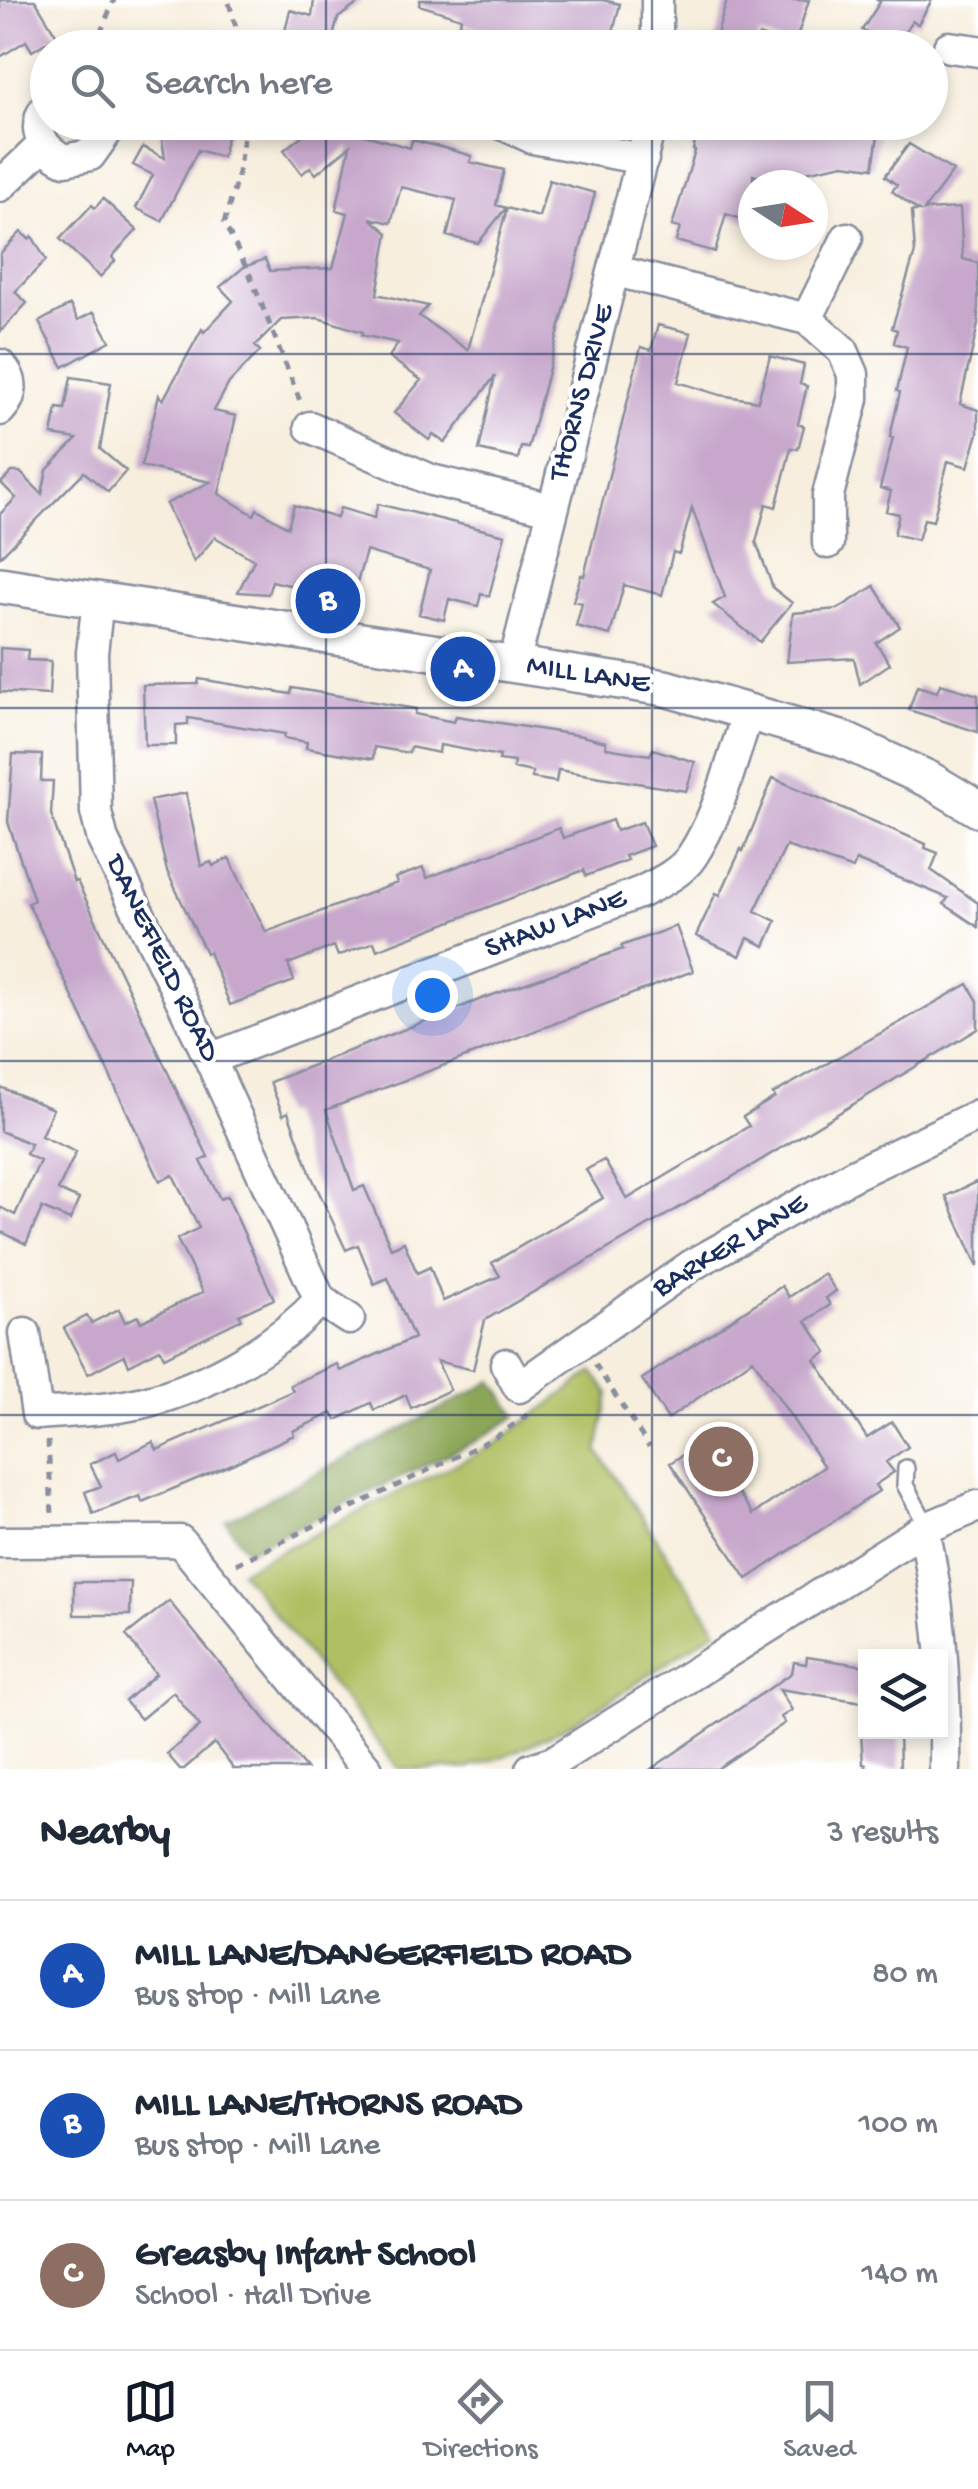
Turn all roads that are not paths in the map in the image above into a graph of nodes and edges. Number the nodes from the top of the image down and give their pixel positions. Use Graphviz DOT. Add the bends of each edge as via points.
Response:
graph roads {
  1 [pos="657,0"];
  2 [pos="657,30"];
  3 [pos="42,140"];
  4 [pos="101,140"];
  5 [pos="543,140"];
  6 [pos="647,140"];
  7 [pos="43,145"];
  8 [pos="643,159"];
  9 [pos="0,186"];
  10 [pos="847,238"];
  11 [pos="616,271"];
  12 [pos="807,319"];
  13 [pos="0,365"];
  14 [pos="0,410"];
  15 [pos="310,427"];
  16 [pos="552,509"];
  17 [pos="828,543"];
  18 [pos="0,584"];
  19 [pos="98,598"];
  20 [pos="514,664"];
  21 [pos="748,710"];
  22 [pos="978,809"];
  23 [pos="210,1059"];
  24 [pos="978,1115"];
  25 [pos="320,1300"];
  26 [pos="348,1318"];
  27 [pos="25,1333"];
  28 [pos="506,1364"];
  29 [pos="906,1468"];
  30 [pos="978,1506"];
  31 [pos="926,1528"];
  32 [pos="0,1542"];
  33 [pos="367,1769"];
  34 [pos="530,1769"];
  35 [pos="946,1769"];
  1 -- 2 [label="street"];
  3 -- 7 [label="street"];
  4 -- 7 [label="street" via="90,156 65,160"];
  5 -- 8 [label="street"];
  6 -- 8 [label="street, THORNS DRIVE"];
  7 -- 9 [label="street"];
  8 -- 11 [label="street, THORNS DRIVE"];
  10 -- 12 [label="street"];
  11 -- 12 [label="street"];
  11 -- 16 [label="street, THORNS DRIVE"];
  12 -- 17 [label="street" via="843,351 853,374 853,399 828,496"];
  13 -- 14 [label="street" via="11,384"];
  15 -- 16 [label="street" via="432,480"];
  16 -- 20 [label="street, THORNS DRIVE"];
  18 -- 19 [label="street, MILL LANE"];
  19 -- 20 [label="street, MILL LANE"];
  19 -- 23 [label="street, DANEFIELD ROAD" via="92,653 96,812"];
  20 -- 21 [label="street, MILL LANE" via="665,688"];
  21 -- 22 [label="street, MILL LANE" via="841,739"];
  21 -- 23 [label="street, SHAW LANE" via="714,812 691,859 666,879"];
  23 -- 25 [label="street, DANEFIELD ROAD"];
  24 -- 28 [label="street, BARKER LANE" via="692,1265 519,1387"];
  25 -- 26 [label="street"];
  25 -- 27 [label="street" via="249,1360 133,1405 37,1414"];
  29 -- 31 [label="lane" via="905,1486"];
  30 -- 31 [label="street"];
  31 -- 34 [label="street" via="552,1762"];
  31 -- 35 [label="street" via="946,1706"];
  32 -- 33 [label="street" via="180,1541"];
}
